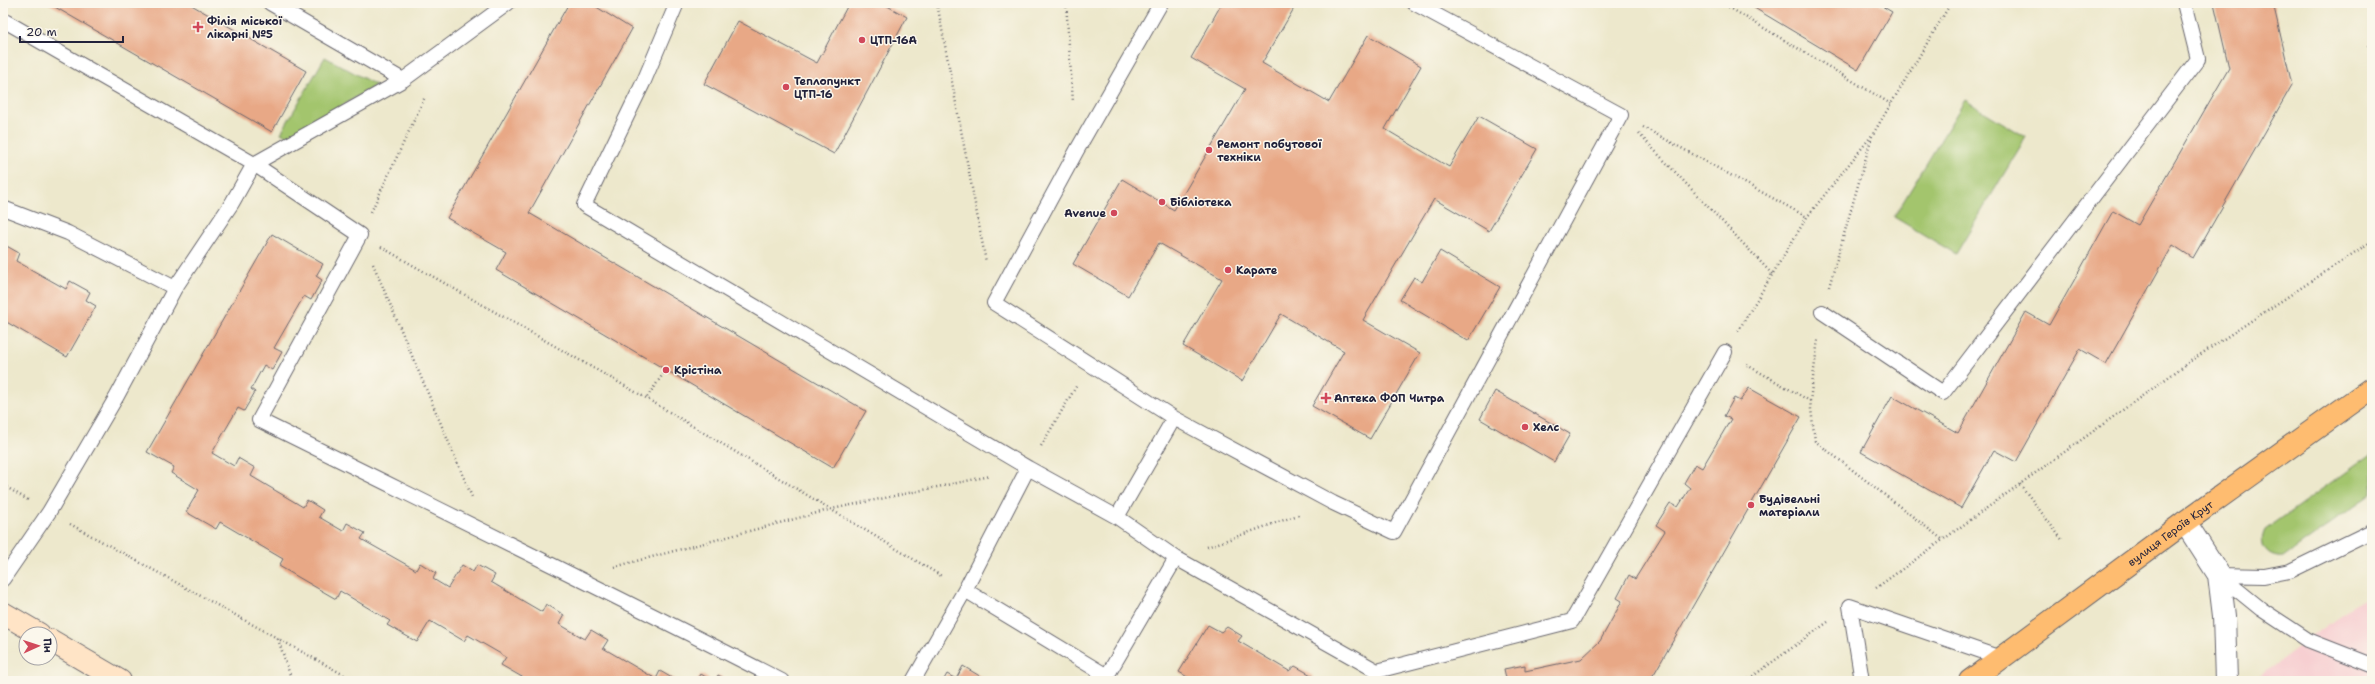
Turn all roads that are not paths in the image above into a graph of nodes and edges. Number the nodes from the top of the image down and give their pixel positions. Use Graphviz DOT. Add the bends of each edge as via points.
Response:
graph roads {
  1 [pos="270,3"];
  2 [pos="508,3"];
  3 [pos="677,3"];
  4 [pos="1161,3"];
  5 [pos="1414,3"];
  6 [pos="2184,3"];
  7 [pos="3,20"];
  8 [pos="403,80"];
  9 [pos="254,164"];
  10 [pos="3,208"];
  11 [pos="175,288"];
  12 [pos="1822,312"];
  13 [pos="1725,352"];
  14 [pos="2372,388"];
  15 [pos="1174,418"];
  16 [pos="1028,468"];
  17 [pos="1117,517"];
  18 [pos="2185,522"];
  19 [pos="2369,532"];
  20 [pos="1176,558"];
  21 [pos="2219,575"];
  22 [pos="3,579"];
  23 [pos="965,590"];
  24 [pos="3,613"];
  25 [pos="25,626"];
  26 [pos="58,645"];
  27 [pos="2001,658"];
  28 [pos="2372,665"];
  29 [pos="1105,678"];
  30 [pos="120,681"];
  31 [pos="782,681"];
  32 [pos="913,681"];
  33 [pos="1862,681"];
  34 [pos="1970,681"];
  35 [pos="2226,681"];
  1 -- 8 [label="lane"];
  2 -- 8 [label="lane"];
  3 -- 16 [label="lane" via="644,81 584,205"];
  4 -- 15 [label="lane" via="994,303"];
  5 -- 15 [label="lane" via="1621,115 1394,532"];
  6 -- 12 [label="lane" via="2198,59 1942,393"];
  7 -- 9 [label="lane"];
  8 -- 9 [label="lane"];
  9 -- 11 [label="lane" via="232,203"];
  9 -- 31 [label="lane" via="360,235 259,420 578,576"];
  10 -- 11 [label="lane" via="68,233"];
  11 -- 22 [label="lane" via="117,396 48,512"];
  13 -- 20 [label="lane" via="1572,621 1377,671"];
  14 -- 18 [label="main road, вулиця Героїв Крут"];
  15 -- 17 [label="lane"];
  16 -- 17 [label="lane"];
  16 -- 23 [label="lane"];
  17 -- 20 [label="lane"];
  18 -- 21 [label="street"];
  18 -- 27 [label="main road, вулиця Героїв Крут"];
  19 -- 21 [label="lane" via="2290,572 2264,576"];
  20 -- 29 [label="lane"];
  21 -- 28 [label="lane" via="2261,609 2308,640"];
  21 -- 35 [label="street" via="2224,616"];
  23 -- 29 [label="lane"];
  23 -- 32 [label="lane"];
  24 -- 25 [label="street"];
  26 -- 30 [label="street"];
  27 -- 33 [label="lane" via="1850,606"];
  27 -- 34 [label="main road, вулиця Героїв Крут"];
}
